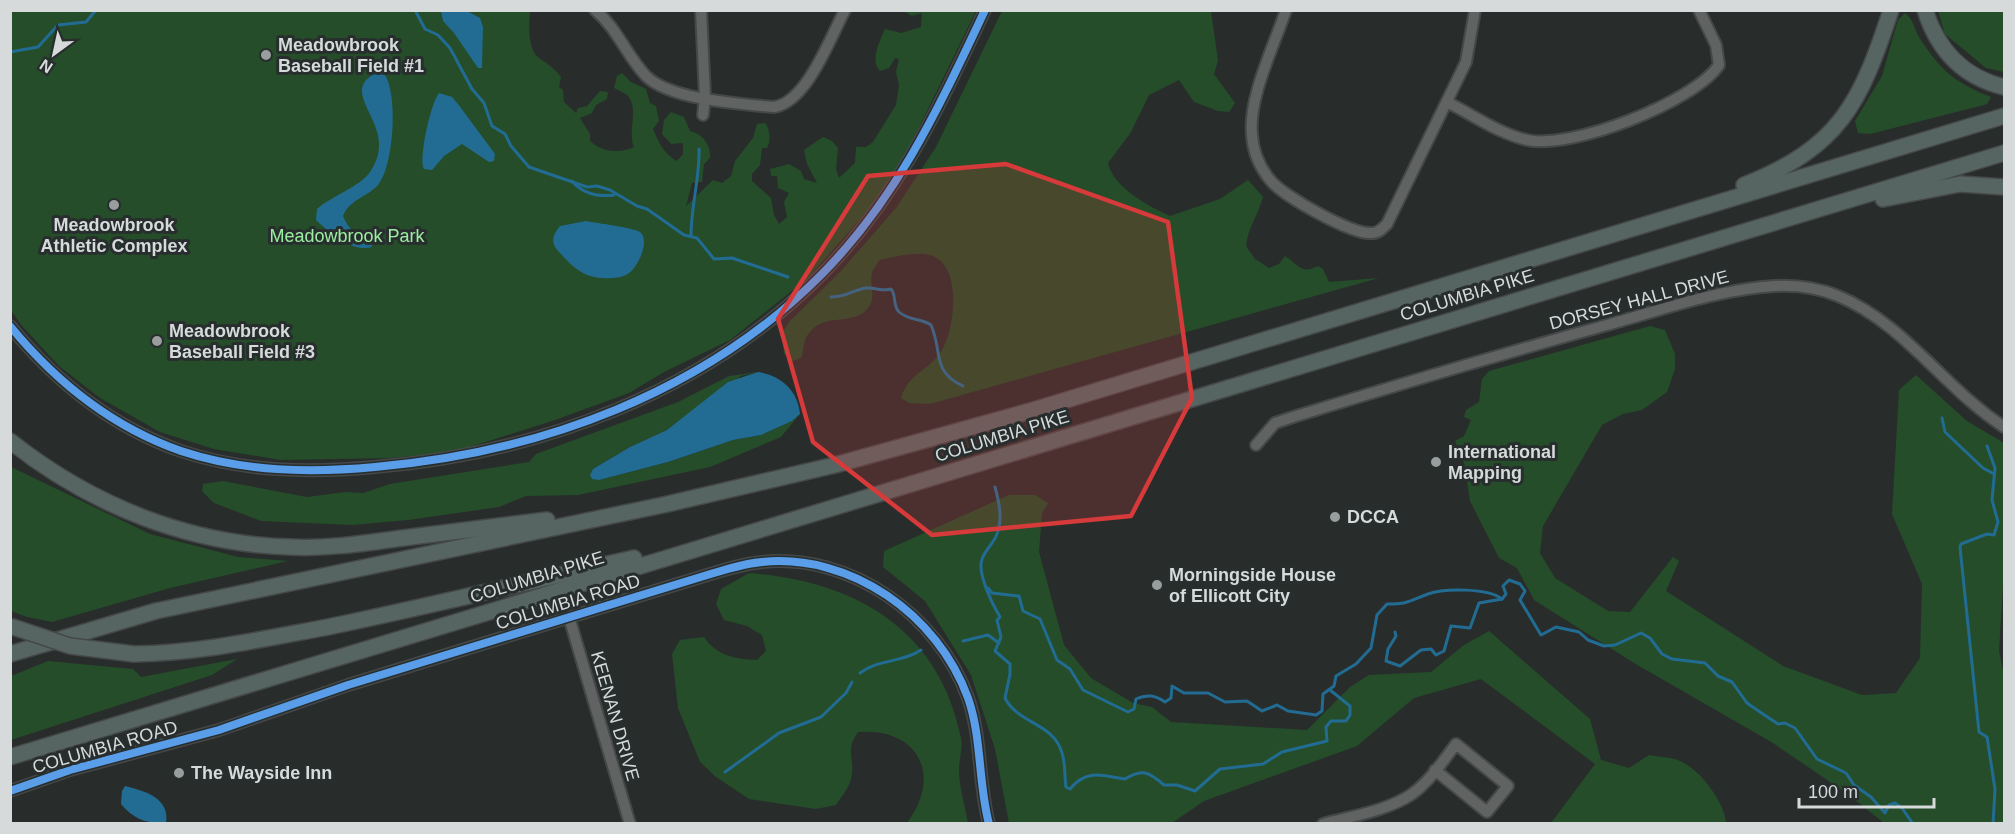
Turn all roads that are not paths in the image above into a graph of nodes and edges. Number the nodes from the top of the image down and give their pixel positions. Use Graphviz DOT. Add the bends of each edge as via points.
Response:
graph roads {
  1 [pos="595,10"];
  2 [pos="700,10"];
  3 [pos="845,10"];
  4 [pos="986,10"];
  5 [pos="1286,10"];
  6 [pos="1475,10"];
  7 [pos="1699,10"];
  8 [pos="1891,10"];
  9 [pos="1925,10"];
  10 [pos="2004,87"];
  11 [pos="705,97"];
  12 [pos="1449,103"];
  13 [pos="703,115"];
  14 [pos="2004,116"];
  15 [pos="2004,153"];
  16 [pos="2004,187"];
  17 [pos="1642,225"];
  18 [pos="1735,235"];
  19 [pos="10,326"];
  20 [pos="2004,428"];
  21 [pos="10,441"];
  22 [pos="1256,445"];
  23 [pos="663,505"];
  24 [pos="753,532"];
  25 [pos="569,617"];
  26 [pos="10,626"];
  27 [pos="10,654"];
  28 [pos="10,757"];
  29 [pos="1435,770"];
  30 [pos="10,791"];
  31 [pos="630,824"];
  32 [pos="990,824"];
  33 [pos="1323,824"];
  1 -- 11 [label="street" via="620,36 647,77 665,88"];
  2 -- 11 [label="street"];
  3 -- 11 [label="street" via="800,92 785,105 774,107"];
  4 -- 19 [label="street" via="907,166 866,224 820,276 759,328 710,362 659,391 577,425 492,449 401,465 310,470 245,466 182,451 120,423 56,376"];
  5 -- 12 [label="street" via="1254,109 1252,134 1257,158 1270,179 1292,198 1352,229 1376,233 1387,224"];
  6 -- 12 [label="street" via="1471,46"];
  7 -- 12 [label="street" via="1716,45 1719,65 1708,77 1653,111 1567,139 1528,140"];
  8 -- 17 [label="highway" via="1857,99 1833,130 1808,153 1771,175"];
  9 -- 10 [label="highway" via="1932,32 1953,61 1975,76"];
  11 -- 13 [label="street"];
  14 -- 17 [label="highway, COLUMBIA PIKE"];
  15 -- 18 [label="highway, COLUMBIA PIKE"];
  16 -- 18 [label="highway" via="1959,184 1932,188"];
  17 -- 23 [label="highway, COLUMBIA PIKE" via="1030,411 835,465"];
  18 -- 24 [label="highway, COLUMBIA PIKE"];
  20 -- 22 [label="street, DORSEY HALL DRIVE" via="1959,394 1868,310 1828,293 1777,286 1672,307 1304,413 1275,423"];
  21 -- 23 [label="highway" via="67,482 127,512 196,534 257,545 332,546"];
  23 -- 27 [label="highway, COLUMBIA PIKE" via="156,611"];
  24 -- 26 [label="highway, bridge" via="458,600 230,646 170,654 93,651"];
  24 -- 28 [label="highway, COLUMBIA PIKE"];
  25 -- 30 [label="street, COLUMBIA ROAD" via="348,685 219,730 70,770"];
  25 -- 31 [label="street, KEENAN DRIVE"];
  25 -- 32 [label="street, COLUMBIA ROAD" via="762,562 815,566 870,585 921,623 959,677 974,720"];
  29 -- 29 [label="street" via="1487,812 1508,786 1456,744"];
  29 -- 33 [label="street" via="1413,793 1395,803"];
}
